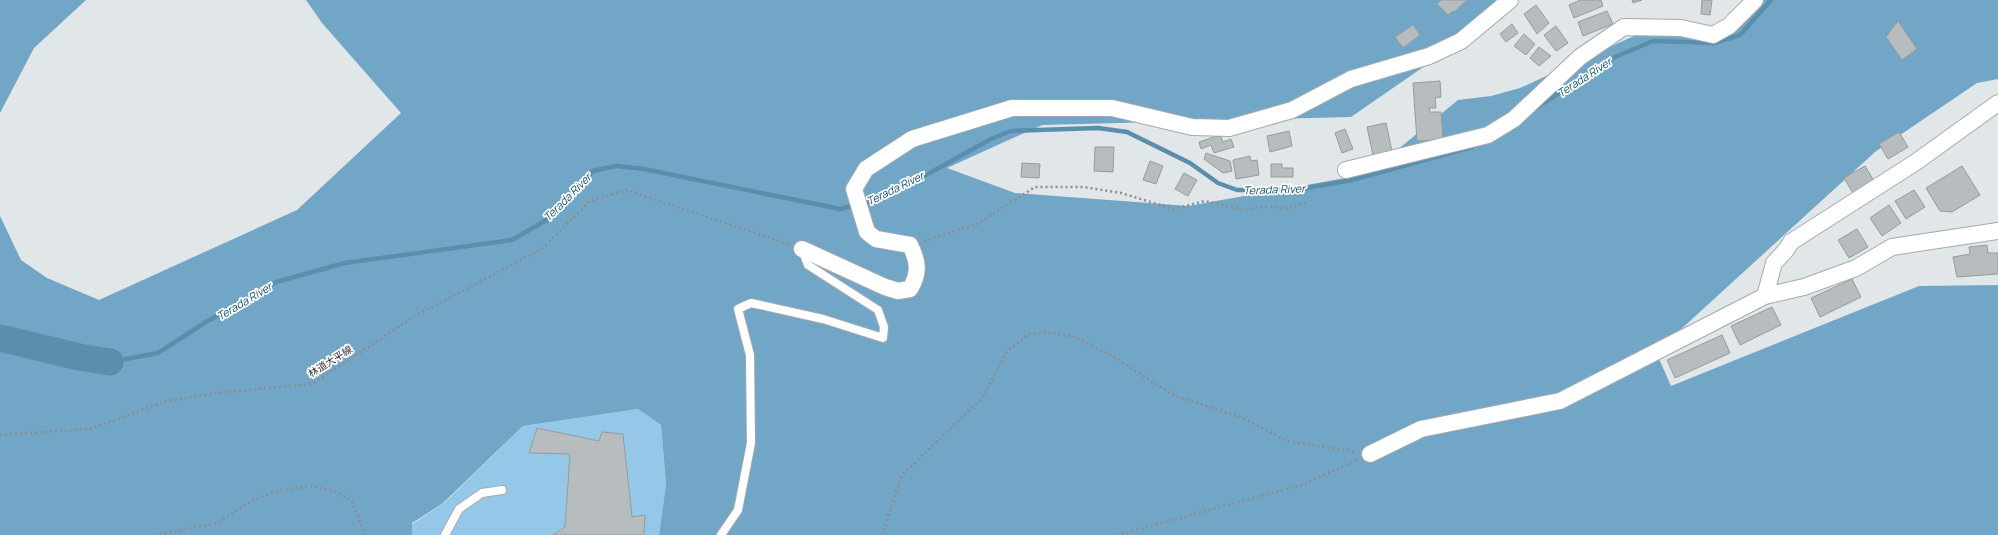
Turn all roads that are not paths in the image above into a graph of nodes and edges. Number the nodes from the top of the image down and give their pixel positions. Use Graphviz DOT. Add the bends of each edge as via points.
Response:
graph roads {
  1 [pos="1510,0"];
  2 [pos="1756,0"];
  3 [pos="1998,104"];
  4 [pos="1346,170"];
  5 [pos="1998,231"];
  6 [pos="802,249"];
  7 [pos="1765,296"];
  8 [pos="1370,454"];
  9 [pos="502,490"];
  10 [pos="445,535"];
  11 [pos="721,535"];
  1 -- 6 [label="street" via="1461,41 1429,56 1351,79 1292,110 1228,128 1192,127 1112,108 1012,108 912,139 866,169 854,189 867,232 876,239 910,245 918,266 916,278 910,289 898,292"];
  2 -- 4 [label="street" via="1729,26 1713,35 1681,28 1624,27 1580,57 1514,119 1488,135"];
  3 -- 7 [label="street" via="1916,162 1791,242 1774,263"];
  5 -- 7 [label="street" via="1892,247 1856,268 1804,287"];
  6 -- 11 [label="lane" via="808,265 878,310 884,327 883,338 823,319 751,303 738,309 750,355 751,443 738,510"];
  7 -- 8 [label="street" via="1560,401 1421,429"];
  9 -- 10 [label="lane" via="482,493 459,509"];
}
